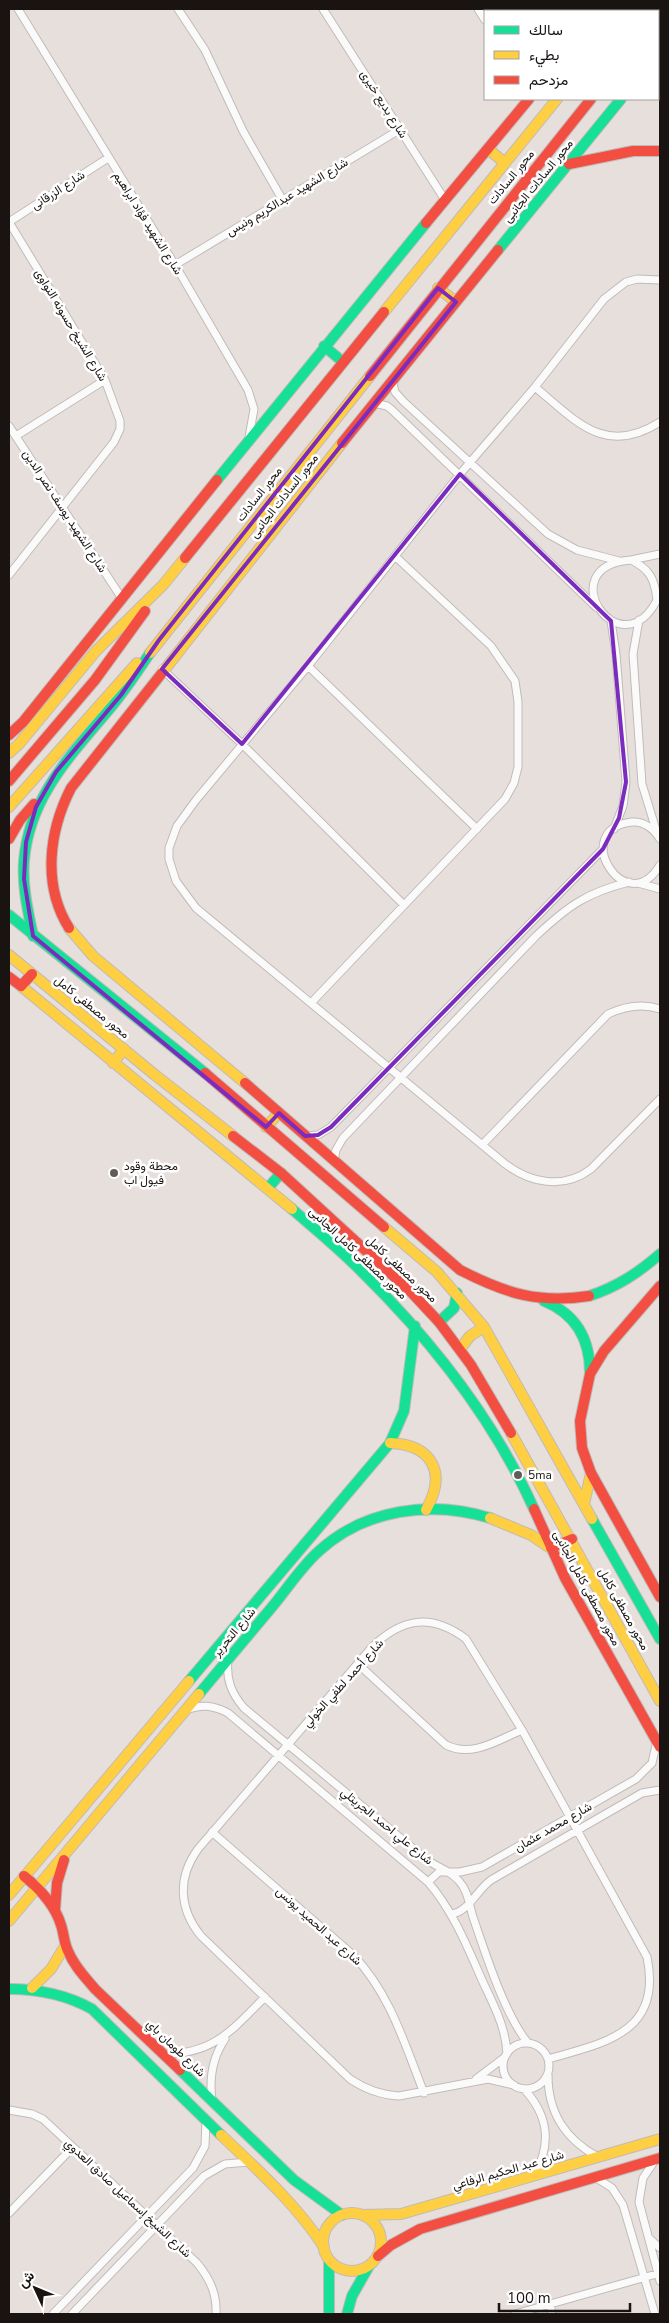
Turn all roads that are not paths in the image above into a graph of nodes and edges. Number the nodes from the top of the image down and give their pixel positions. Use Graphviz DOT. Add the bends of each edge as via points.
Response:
graph roads {
  1 [pos="178,9"];
  2 [pos="323,9"];
  3 [pos="18,10"];
  4 [pos="528,100"];
  5 [pos="556,100"];
  6 [pos="590,100"];
  7 [pos="619,100"];
  8 [pos="400,130"];
  9 [pos="488,149"];
  10 [pos="660,151"];
  11 [pos="108,158"];
  12 [pos="505,163"];
  13 [pos="569,164"];
  14 [pos="282,199"];
  15 [pos="445,200"];
  16 [pos="9,222"];
  17 [pos="175,265"];
  18 [pos="660,280"];
  19 [pos="438,288"];
  20 [pos="456,302"];
  21 [pos="324,346"];
  22 [pos="344,362"];
  23 [pos="105,380"];
  24 [pos="392,380"];
  25 [pos="535,387"];
  26 [pos="374,403"];
  27 [pos="660,422"];
  28 [pos="9,426"];
  29 [pos="16,436"];
  30 [pos="249,440"];
  31 [pos="470,463"];
  32 [pos="460,474"];
  33 [pos="64,509"];
  34 [pos="660,554"];
  35 [pos="396,557"];
  36 [pos="631,560"];
  37 [pos="619,561"];
  38 [pos="9,575"];
  39 [pos="163,586"];
  40 [pos="121,597"];
  41 [pos="659,599"];
  42 [pos="596,607"];
  43 [pos="640,620"];
  44 [pos="611,621"];
  45 [pos="159,640"];
  46 [pos="308,666"];
  47 [pos="162,669"];
  48 [pos="9,735"];
  49 [pos="242,744"];
  50 [pos="9,753"];
  51 [pos="9,781"];
  52 [pos="39,800"];
  53 [pos="9,807"];
  54 [pos="478,829"];
  55 [pos="614,829"];
  56 [pos="658,836"];
  57 [pos="9,839"];
  58 [pos="603,849"];
  59 [pos="660,865"];
  60 [pos="632,882"];
  61 [pos="660,889"];
  62 [pos="404,904"];
  63 [pos="9,915"];
  64 [pos="33,936"];
  65 [pos="9,955"];
  66 [pos="32,974"];
  67 [pos="9,977"];
  68 [pos="21,986"];
  69 [pos="311,1002"];
  70 [pos="660,1009"];
  71 [pos="124,1049"];
  72 [pos="113,1063"];
  73 [pos="387,1068"];
  74 [pos="400,1078"];
  75 [pos="660,1099"];
  76 [pos="279,1113"];
  77 [pos="266,1127"];
  78 [pos="305,1136"];
  79 [pos="482,1144"];
  80 [pos="334,1161"];
  81 [pos="281,1174"];
  82 [pos="268,1188"];
  83 [pos="660,1254"];
  84 [pos="660,1286"];
  85 [pos="457,1293"];
  86 [pos="538,1300"];
  87 [pos="439,1322"];
  88 [pos="415,1326"];
  89 [pos="484,1327"];
  90 [pos="460,1349"];
  91 [pos="590,1374"];
  92 [pos="390,1443"];
  93 [pos="591,1473"];
  94 [pos="584,1504"];
  95 [pos="426,1510"];
  96 [pos="572,1539"];
  97 [pos="551,1548"];
  98 [pos="660,1597"];
  99 [pos="660,1639"];
  100 [pos="228,1660"];
  101 [pos="358,1664"];
  102 [pos="660,1701"];
  103 [pos="185,1710"];
  104 [pos="522,1730"];
  105 [pos="659,1744"];
  106 [pos="288,1745"];
  107 [pos="279,1756"];
  108 [pos="660,1790"];
  109 [pos="570,1817"];
  110 [pos="578,1830"];
  111 [pos="212,1832"];
  112 [pos="67,1853"];
  113 [pos="449,1872"];
  114 [pos="24,1876"];
  115 [pos="428,1882"];
  116 [pos="38,1887"];
  117 [pos="9,1894"];
  118 [pos="469,1903"];
  119 [pos="55,1911"];
  120 [pos="452,1914"];
  121 [pos="9,1922"];
  122 [pos="65,1946"];
  123 [pos="9,1988"];
  124 [pos="32,1988"];
  125 [pos="265,1997"];
  126 [pos="227,2035"];
  127 [pos="528,2043"];
  128 [pos="164,2054"];
  129 [pos="506,2055"];
  130 [pos="548,2059"];
  131 [pos="548,2074"];
  132 [pos="474,2081"];
  133 [pos="514,2085"];
  134 [pos="524,2089"];
  135 [pos="424,2093"];
  136 [pos="212,2101"];
  137 [pos="9,2110"];
  138 [pos="206,2120"];
  139 [pos="660,2139"];
  140 [pos="73,2147"];
  141 [pos="598,2157"];
  142 [pos="658,2158"];
  143 [pos="249,2162"];
  144 [pos="534,2176"];
  145 [pos="594,2177"];
  146 [pos="9,2213"];
  147 [pos="342,2215"];
  148 [pos="362,2215"];
  149 [pos="147,2216"];
  150 [pos="157,2226"];
  151 [pos="648,2237"];
  152 [pos="324,2247"];
  153 [pos="660,2248"];
  154 [pos="378,2256"];
  155 [pos="329,2260"];
  156 [pos="369,2266"];
  157 [pos="660,2276"];
  158 [pos="644,2278"];
  159 [pos="550,2304"];
  160 [pos="53,2314"];
  161 [pos="72,2314"];
  162 [pos="216,2314"];
  163 [pos="329,2314"];
  164 [pos="347,2314"];
  165 [pos="515,2314"];
  166 [pos="552,2314"];
  167 [pos="655,2314"];
  1 -- 14 [label="street" via="205,50 243,131"];
  2 -- 8 [label="street, شارع بديع خيرى"];
  3 -- 11 [label="street, شارع الشهيد فؤاد ابراهيم"];
  4 -- 9 [label="street"];
  5 -- 12 [label="street, محور السادات"];
  6 -- 19 [label="street, محور السادات"];
  7 -- 13 [label="street, محور السادات الجانبى"];
  8 -- 14 [label="street, شارع الشهيد عبدالكريم ونيس"];
  8 -- 15 [label="street, شارع بديع خيرى"];
  9 -- 12 [label="street"];
  9 -- 15 [label="street"];
  10 -- 13 [label="street" via="633,151"];
  11 -- 16 [label="street, شارع الزرقانى"];
  11 -- 17 [label="street, شارع الشهيد فؤاد ابراهيم"];
  12 -- 22 [label="street, محور السادات"];
  13 -- 20 [label="street, محور السادات الجانبى"];
  14 -- 17 [label="street, شارع الشهيد عبدالكريم ونيس"];
  15 -- 21 [label="street"];
  16 -- 23 [label="street, شارع الشيخ حسونه النواوى"];
  17 -- 30 [label="street, شارع الشهيد فؤاد ابراهيم" via="250,395 254,409"];
  18 -- 25 [label="street" via="632,281 610,293"];
  19 -- 20 [label="street"];
  19 -- 45 [label="street, محور السادات"];
  20 -- 24 [label="street, محور السادات الجانبى"];
  21 -- 22 [label="street"];
  21 -- 30 [label="street"];
  22 -- 39 [label="street, محور السادات"];
  23 -- 29 [label="street"];
  23 -- 33 [label="street, شارع الشيخ حسونه النواوى" via="120,429 117,438"];
  24 -- 26 [label="street, محور السادات الجانبى"];
  24 -- 31 [label="street" via="398,397"];
  25 -- 27 [label="street" via="574,420 601,435 630,436 643,433"];
  25 -- 31 [label="street"];
  26 -- 32 [label="street" via="392,410"];
  26 -- 47 [label="street, محور السادات الجانبى"];
  28 -- 29 [label="street, شارع الشهيد يوسف نصر الدين"];
  29 -- 33 [label="street, شارع الشهيد يوسف نصر الدين"];
  30 -- 40 [label="street"];
  31 -- 32 [label="street"];
  31 -- 37 [label="street" via="557,540 576,550"];
  32 -- 35 [label="street"];
  32 -- 42 [label="street"];
  33 -- 38 [label="street, شارع الشيخ حسونه النواوى"];
  33 -- 40 [label="street, شارع الشهيد يوسف نصر الدين"];
  34 -- 36 [label="street"];
  35 -- 46 [label="street"];
  35 -- 54 [label="street" via="491,646 515,681 517,774 505,799"];
  36 -- 37 [label="street"];
  36 -- 41 [label="street" via="653,578"];
  37 -- 42 [label="street" via="606,567 595,581"];
  39 -- 50 [label="street, محور السادات" via="96,652"];
  39 -- 51 [label="street" via="95,680"];
  40 -- 48 [label="street" via="23,722"];
  41 -- 43 [label="street"];
  42 -- 44 [label="street"];
  43 -- 44 [label="street" via="620,624"];
  43 -- 56 [label="street" via="633,654 642,784"];
  44 -- 55 [label="street" via="626,782 623,806"];
  45 -- 52 [label="street, محور السادات" via="126,689 56,772"];
  45 -- 53 [label="street"];
  46 -- 49 [label="street"];
  46 -- 54 [label="street"];
  47 -- 49 [label="street"];
  47 -- 76 [label="street, محور السادات الجانبى" via="71,788 58,814 51,847 59,910 88,951"];
  49 -- 62 [label="street"];
  49 -- 69 [label="street" via="177,826 169,848 172,871 181,890 196,908"];
  52 -- 57 [label="street" via="20,820"];
  52 -- 64 [label="street, محور السادات" via="30,824 24,861 25,898"];
  54 -- 62 [label="street"];
  55 -- 56 [label="street" via="624,823 636,822 647,825"];
  55 -- 58 [label="street"];
  58 -- 60 [label="street" via="607,867 613,874"];
  58 -- 73 [label="street"];
  59 -- 60 [label="street" via="650,876"];
  60 -- 61 [label="street"];
  60 -- 74 [label="street" via="595,893 564,910"];
  62 -- 69 [label="street"];
  63 -- 64 [label="street, محور مصطفى كامل"];
  64 -- 77 [label="street, محور مصطفى كامل" via="175,1048"];
  65 -- 66 [label="street, محور مصطفى كامل"];
  66 -- 68 [label="street"];
  66 -- 71 [label="street, محور مصطفى كامل"];
  67 -- 68 [label="street, محور مصطفى كامل الجانبى"];
  68 -- 72 [label="street, محور مصطفى كامل الجانبى"];
  69 -- 73 [label="street"];
  70 -- 79 [label="street" via="636,1006 608,1014"];
  71 -- 72 [label="street"];
  71 -- 81 [label="street, محور مصطفى كامل"];
  72 -- 82 [label="street, محور مصطفى كامل الجانبى"];
  73 -- 74 [label="street"];
  73 -- 78 [label="street" via="331,1127 318,1135"];
  74 -- 79 [label="street"];
  74 -- 80 [label="street" via="344,1138 336,1150"];
  75 -- 79 [label="street" via="591,1169 574,1179 551,1182 529,1177 513,1170"];
  76 -- 77 [label="street"];
  76 -- 78 [label="street"];
  77 -- 85 [label="street, محور مصطفى كامل" via="437,1272"];
  78 -- 80 [label="street"];
  80 -- 86 [label="street" via="449,1261 503,1292"];
  81 -- 82 [label="street"];
  81 -- 87 [label="street, محور مصطفى كامل" via="412,1293"];
  82 -- 88 [label="street, محور مصطفى كامل الجانبى" via="368,1276"];
  83 -- 86 [label="street" via="647,1267 612,1288 572,1300"];
  84 -- 91 [label="street" via="614,1338"];
  85 -- 87 [label="street" via="451,1312"];
  85 -- 89 [label="street, محور مصطفى كامل"];
  86 -- 91 [label="street" via="561,1309 579,1326 589,1349"];
  87 -- 90 [label="street, محور مصطفى كامل"];
  88 -- 92 [label="street, شارع التحرير" via="404,1411"];
  88 -- 97 [label="street, محور مصطفى كامل الجانبى" via="454,1374 489,1426 520,1480"];
  89 -- 90 [label="street" via="470,1336"];
  89 -- 94 [label="street, محور مصطفى كامل"];
  90 -- 96 [label="street, محور مصطفى كامل"];
  91 -- 93 [label="street" via="580,1421 582,1448"];
  92 -- 95 [label="street" via="408,1444 430,1459 437,1485"];
  92 -- 114 [label="street, شارع التحرير"];
  93 -- 94 [label="street"];
  93 -- 98 [label="street"];
  94 -- 99 [label="street, محور مصطفى كامل"];
  95 -- 97 [label="street, شارع التحرير" via="451,1511 499,1521 533,1535"];
  95 -- 100 [label="street, شارع التحرير" via="375,1518 327,1544"];
  96 -- 97 [label="street"];
  96 -- 102 [label="street, محور مصطفى كامل"];
  97 -- 105 [label="street, محور مصطفى كامل الجانبى" via="564,1578"];
  100 -- 103 [label="street, شارع التحرير"];
  100 -- 106 [label="street, شارع علي احمد الجريتلي" via="228,1680 237,1700"];
  101 -- 104 [label="street" via="446,1745 472,1750"];
  101 -- 104 [label="street, شارع أحمد لطفي الخولي" via="394,1629 418,1622 444,1626 466,1639"];
  101 -- 106 [label="street, شارع أحمد لطفي الخولي"];
  103 -- 107 [label="street, شارع علي احمد الجريتلي" via="202,1706 220,1709"];
  103 -- 112 [label="street, شارع التحرير"];
  104 -- 109 [label="street, شارع أحمد لطفي الخولي"];
  105 -- 109 [label="street, شارع محمد عثمان" via="645,1772"];
  106 -- 107 [label="street, شارع أحمد لطفي الخولي"];
  106 -- 113 [label="street, شارع علي احمد الجريتلي" via="427,1860"];
  107 -- 111 [label="street, شارع أحمد لطفي الخولي"];
  107 -- 115 [label="street, شارع علي احمد الجريتلي"];
  108 -- 110 [label="street, شارع محمد عثمان" via="642,1793"];
  109 -- 110 [label="street, شارع أحمد لطفي الخولي"];
  109 -- 113 [label="street, شارع محمد عثمان" via="482,1868"];
  110 -- 118 [label="street, شارع محمد عثمان" via="491,1880"];
  110 -- 130 [label="street, شارع أحمد لطفي الخولي" via="646,1957 650,1981 641,2011 621,2034"];
  111 -- 125 [label="street, شارع أحمد لطفي الخولي" via="187,1867 183,1887 185,1908 201,1936"];
  111 -- 135 [label="street, شارع عبد الحميد يونس" via="353,1955 372,1976 386,2000"];
  112 -- 116 [label="street, شارع التحرير"];
  112 -- 119 [label="street" via="57,1883"];
  113 -- 115 [label="street, شارع محمد عثمان" via="439,1872"];
  113 -- 118 [label="street, شارع علي احمد الجريتلي" via="463,1885"];
  114 -- 116 [label="street, شارع طومان باي"];
  114 -- 117 [label="street, شارع التحرير"];
  115 -- 120 [label="street, شارع علي احمد الجريتلي"];
  116 -- 119 [label="street, شارع طومان باي"];
  116 -- 121 [label="street, شارع التحرير"];
  118 -- 120 [label="street, شارع محمد عثمان" via="462,1912"];
  118 -- 127 [label="street, شارع علي احمد الجريتلي" via="495,1976"];
  119 -- 122 [label="street, شارع طومان باي"];
  120 -- 129 [label="street, شارع علي احمد الجريتلي" via="504,2031"];
  122 -- 124 [label="street" via="51,1970"];
  122 -- 128 [label="street, شارع طومان باي" via="95,1989"];
  123 -- 124 [label="street"];
  124 -- 138 [label="street" via="63,1994 92,2009"];
  125 -- 126 [label="street"];
  125 -- 135 [label="street, شارع أحمد لطفي الخولي" via="360,2086 385,2095"];
  126 -- 128 [label="street" via="191,2052"];
  126 -- 136 [label="street" via="211,2073"];
  127 -- 129 [label="street" via="518,2045"];
  127 -- 130 [label="street" via="539,2047"];
  128 -- 136 [label="street, شارع طومان باي"];
  129 -- 132 [label="street, شارع أحمد لطفي الخولي"];
  129 -- 133 [label="street" via="504,2072"];
  130 -- 131 [label="street"];
  131 -- 134 [label="street" via="534,2088"];
  131 -- 141 [label="street" via="549,2096 556,2117 573,2141"];
  132 -- 133 [label="street, شارع أحمد لطفي الخولي" via="494,2080"];
  132 -- 135 [label="street, شارع أحمد لطفي الخولي"];
  133 -- 134 [label="street"];
  134 -- 144 [label="street" via="540,2111 545,2130 545,2151"];
  136 -- 147 [label="street, شارع طومان باي" via="294,2180"];
  137 -- 140 [label="street, شارع الشيخ إسماعيل صادق العدوي" via="27,2112 43,2119"];
  138 -- 143 [label="street"];
  138 -- 149 [label="street" via="206,2139 200,2157"];
  139 -- 141 [label="street, شارع عبد الحكيم الرفاعي"];
  140 -- 146 [label="street"];
  140 -- 149 [label="street, شارع الشيخ إسماعيل صادق العدوي"];
  141 -- 144 [label="street, شارع عبد الحكيم الرفاعي"];
  142 -- 145 [label="street"];
  142 -- 151 [label="street" via="643,2178 639,2196"];
  143 -- 150 [label="street" via="214,2169"];
  143 -- 152 [label="street" via="298,2211"];
  144 -- 148 [label="street, شارع عبد الحكيم الرفاعي" via="401,2214"];
  145 -- 154 [label="street" via="420,2229"];
  145 -- 158 [label="street" via="612,2188 623,2205"];
  147 -- 148 [label="street"];
  147 -- 152 [label="street" via="327,2228"];
  148 -- 154 [label="street" via="374,2222 381,2234"];
  149 -- 150 [label="street, شارع الشيخ إسماعيل صادق العدوي"];
  149 -- 160 [label="street"];
  150 -- 161 [label="street"];
  150 -- 162 [label="street, شارع الشيخ إسماعيل صادق العدوي" via="206,2274 217,2301"];
  151 -- 153 [label="street"];
  151 -- 157 [label="street"];
  152 -- 155 [label="street"];
  154 -- 156 [label="street"];
  155 -- 156 [label="street" via="348,2271"];
  155 -- 163 [label="street"];
  156 -- 164 [label="street" via="352,2296"];
  157 -- 158 [label="street"];
  158 -- 159 [label="street"];
  158 -- 167 [label="street"];
  159 -- 165 [label="street"];
  159 -- 166 [label="street"];
}
